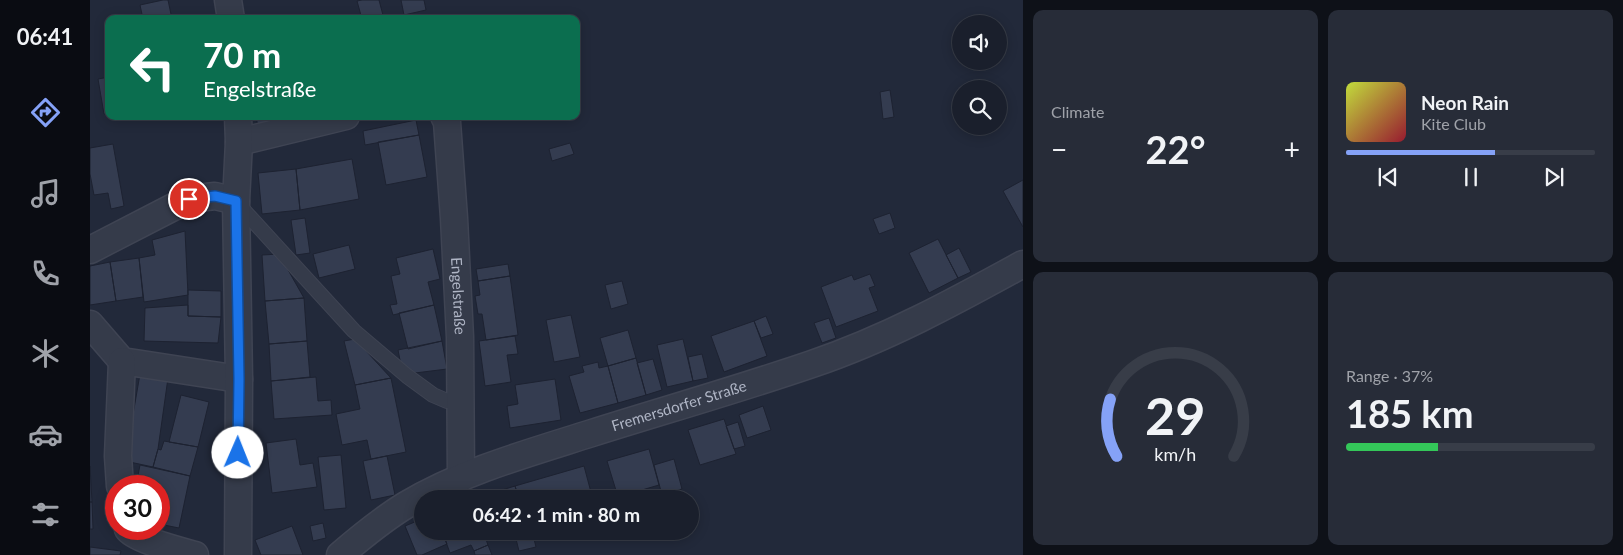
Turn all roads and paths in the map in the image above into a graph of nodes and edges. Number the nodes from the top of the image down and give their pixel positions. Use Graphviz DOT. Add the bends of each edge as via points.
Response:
graph roads {
  1 [pos="228,0"];
  2 [pos="230,15"];
  3 [pos="238,120"];
  4 [pos="330,120"];
  5 [pos="446,120"];
  6 [pos="239,142"];
  7 [pos="236,201"];
  8 [pos="90,250"];
  9 [pos="1023,264"];
  10 [pos="90,324"];
  11 [pos="122,361"];
  12 [pos="239,379"];
  13 [pos="459,401"];
  14 [pos="119,475"];
  15 [pos="461,478"];
  16 [pos="148,540"];
  17 [pos="367,546"];
  18 [pos="195,555"];
  19 [pos="238,555"];
  20 [pos="340,555"];
  1 -- 2 [label="street"];
  3 -- 6 [label="street"];
  4 -- 6 [label="street"];
  5 -- 13 [label="street, Engelstraße" via="460,337"];
  6 -- 7 [label="street"];
  7 -- 8 [label="street" via="215,196 189,199"];
  7 -- 12 [label="street"];
  7 -- 13 [label="lane" via="354,331 432,395 447,401"];
  9 -- 15 [label="street, Fremersdorfer Straße" via="869,343 812,364 512,458"];
  10 -- 11 [label="street"];
  11 -- 12 [label="street"];
  11 -- 14 [label="street"];
  12 -- 19 [label="street"];
  13 -- 15 [label="street, Engelstraße"];
  15 -- 17 [label="street, Fremersdorfer Straße" via="406,505"];
  16 -- 18 [label="street"];
  17 -- 20 [label="street, Fremersdorfer Straße"];
}
